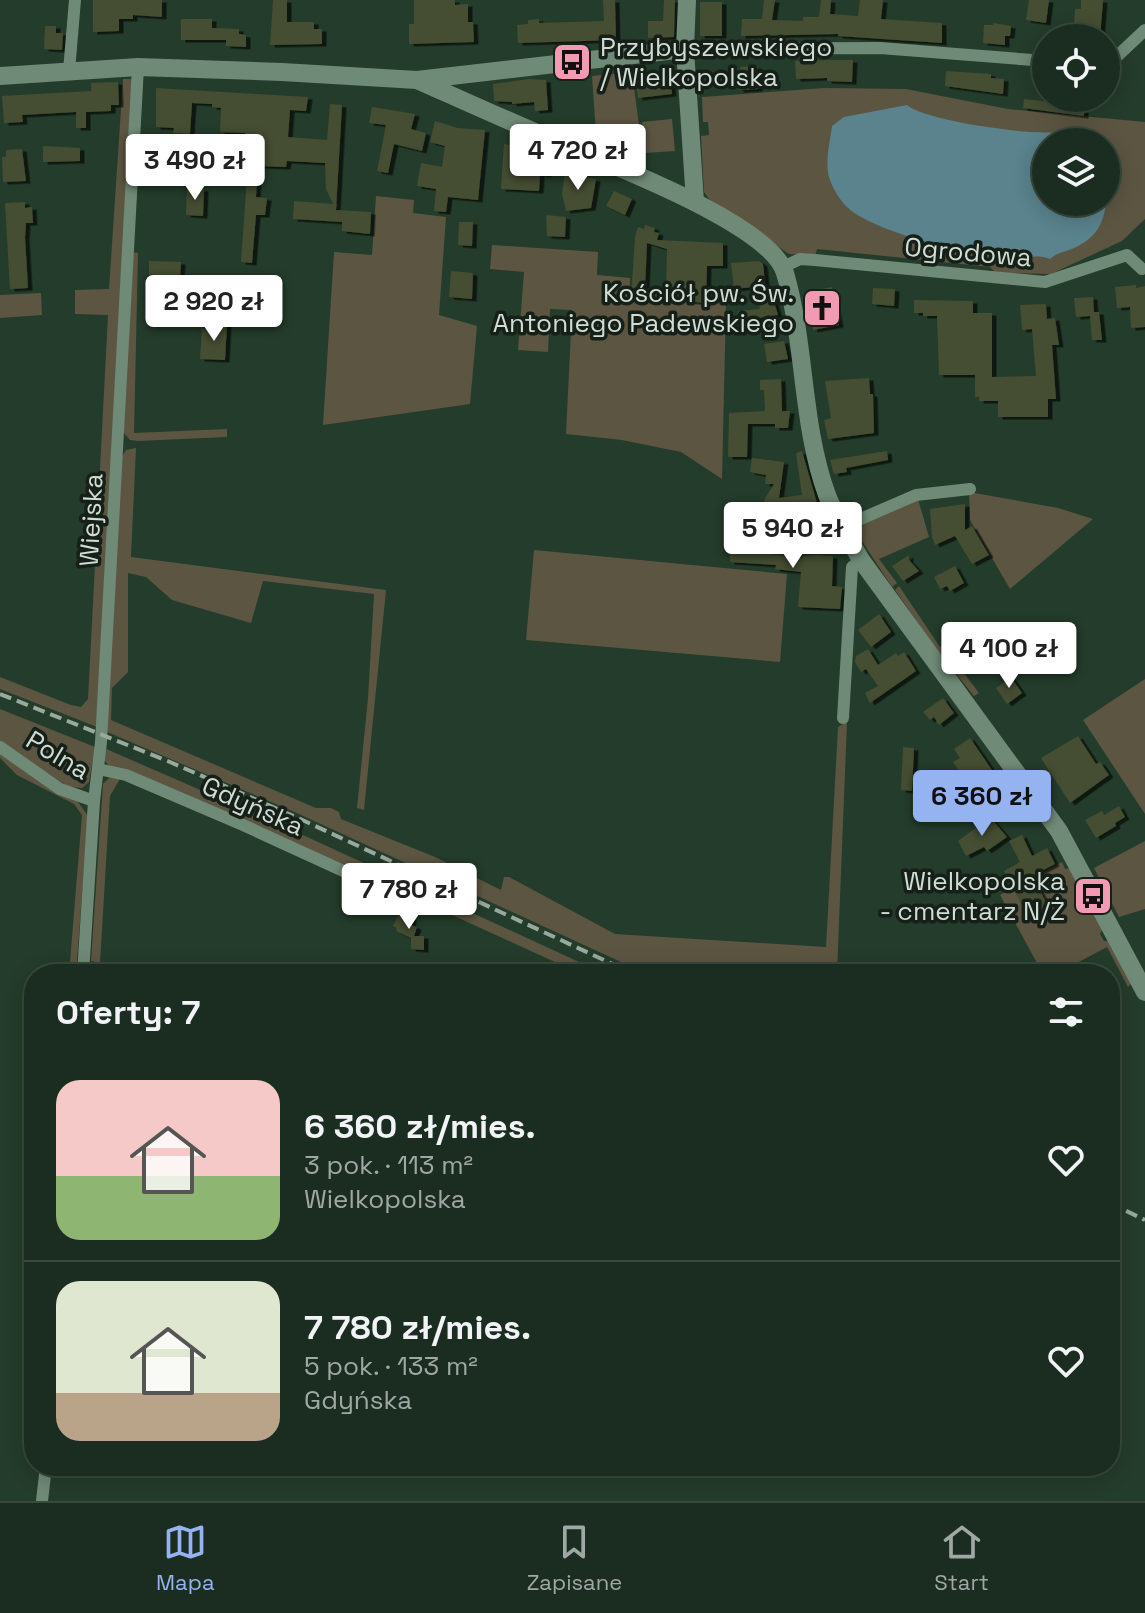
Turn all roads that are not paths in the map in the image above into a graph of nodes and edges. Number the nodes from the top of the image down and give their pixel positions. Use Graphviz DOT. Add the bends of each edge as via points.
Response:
graph roads {
  1 [pos="75,0"];
  2 [pos="687,0"];
  3 [pos="1145,30"];
  4 [pos="685,49"];
  5 [pos="1120,53"];
  6 [pos="1032,60"];
  7 [pos="138,67"];
  8 [pos="69,71"];
  9 [pos="0,76"];
  10 [pos="417,80"];
  11 [pos="695,202"];
  12 [pos="783,267"];
  13 [pos="1142,269"];
  14 [pos="970,489"];
  15 [pos="842,527"];
  16 [pos="861,560"];
  17 [pos="843,718"];
  18 [pos="0,747"];
  19 [pos="98,769"];
  20 [pos="94,801"];
  21 [pos="387,891"];
  22 [pos="84,964"];
  23 [pos="1145,992"];
  24 [pos="45,1476"];
  25 [pos="42,1501"];
  1 -- 8 [label="street"];
  2 -- 4 [label="street"];
  3 -- 5 [label="street"];
  4 -- 6 [label="street" via="880,48"];
  4 -- 10 [label="street"];
  4 -- 11 [label="street"];
  7 -- 8 [label="street"];
  7 -- 10 [label="street"];
  7 -- 19 [label="street, Wiejska"];
  8 -- 9 [label="street"];
  10 -- 11 [label="street"];
  11 -- 12 [label="street" via="755,238"];
  12 -- 13 [label="street, Ogrodowa" via="800,259 1045,282 1127,255"];
  12 -- 15 [label="street" via="816,454"];
  14 -- 15 [label="street" via="916,495"];
  15 -- 16 [label="street"];
  16 -- 17 [label="street" via="852,567"];
  16 -- 23 [label="street" via="1059,831"];
  18 -- 20 [label="street, Polna" via="60,789"];
  19 -- 20 [label="street, Wiejska"];
  19 -- 21 [label="street, Gdyńska" via="126,775"];
  20 -- 22 [label="street, Wiejska"];
  24 -- 25 [label="street"];
}
